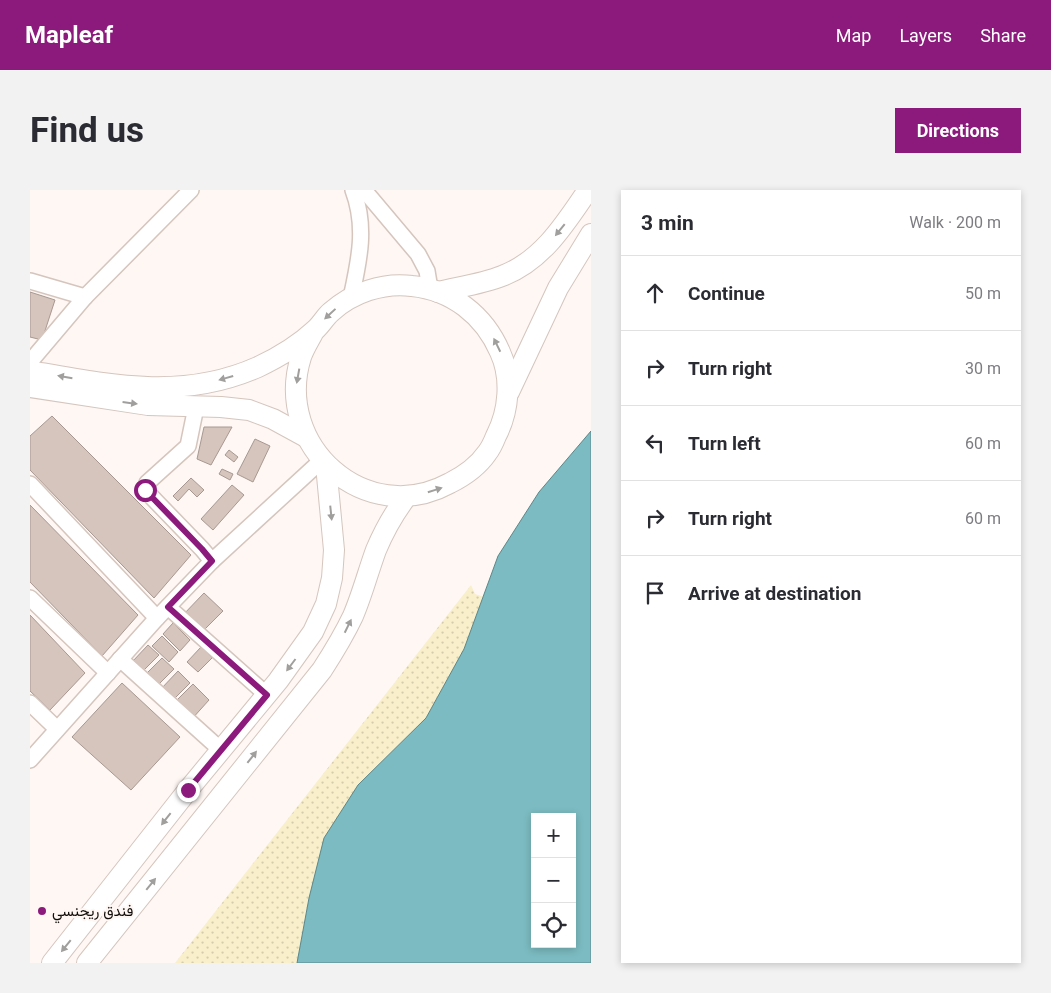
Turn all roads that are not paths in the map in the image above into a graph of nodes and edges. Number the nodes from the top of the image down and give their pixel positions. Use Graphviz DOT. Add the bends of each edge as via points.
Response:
graph roads {
  1 [pos="191,190"];
  2 [pos="353,190"];
  3 [pos="364,190"];
  4 [pos="588,190"];
  5 [pos="591,234"];
  6 [pos="30,281"];
  7 [pos="434,290"];
  8 [pos="85,297"];
  9 [pos="351,298"];
  10 [pos="314,331"];
  11 [pos="30,362"];
  12 [pos="30,371"];
  13 [pos="30,387"];
  14 [pos="508,394"];
  15 [pos="196,407"];
  16 [pos="306,437"];
  17 [pos="324,462"];
  18 [pos="30,484"];
  19 [pos="407,496"];
  20 [pos="212,561"];
  21 [pos="30,598"];
  22 [pos="168,607"];
  23 [pos="158,618"];
  24 [pos="120,659"];
  25 [pos="108,673"];
  26 [pos="267,695"];
  27 [pos="30,703"];
  28 [pos="57,729"];
  29 [pos="222,750"];
  30 [pos="30,760"];
  31 [pos="52,963"];
  32 [pos="87,963"];
  1 -- 8 [label="street"];
  2 -- 9 [label="street" via="362,242"];
  3 -- 7 [label="street" via="418,254"];
  4 -- 7 [label="main road, one-way" via="546,247 523,265 502,276"];
  5 -- 14 [label="main road" via="558,288"];
  6 -- 8 [label="street"];
  7 -- 9 [label="main road" via="410,285 390,286"];
  14 -- 7 [label="main road, one-way" via="502,357 489,332 471,310"];
  8 -- 11 [label="street"];
  9 -- 10 [label="main road, one-way" via="331,312"];
  10 -- 12 [label="main road, one-way" via="259,367 225,379 187,386 117,386"];
  10 -- 16 [label="main road, one-way" via="302,355 296,383 297,410"];
  13 -- 15 [label="main road, one-way" via="148,405"];
  19 -- 14 [label="main road, one-way" via="438,490 466,475 488,453 502,425"];
  15 -- 16 [label="main road" via="249,410"];
  15 -- 20 [label="street" via="188,446 147,483 145,490"];
  16 -- 17 [label="main road"];
  17 -- 19 [label="main road" via="343,479 363,489"];
  17 -- 20 [label="street"];
  17 -- 26 [label="main road, one-way" via="334,550 326,604 299,654"];
  18 -- 23 [label="street"];
  32 -- 19 [label="main road, one-way" via="322,670 353,615 386,530"];
  20 -- 22 [label="street"];
  21 -- 25 [label="street"];
  22 -- 23 [label="street"];
  22 -- 26 [label="street"];
  23 -- 24 [label="street"];
  24 -- 25 [label="street"];
  24 -- 29 [label="street"];
  25 -- 28 [label="street"];
  26 -- 29 [label="main road"];
  27 -- 28 [label="street"];
  28 -- 30 [label="street"];
  29 -- 31 [label="main road, one-way"];
}
